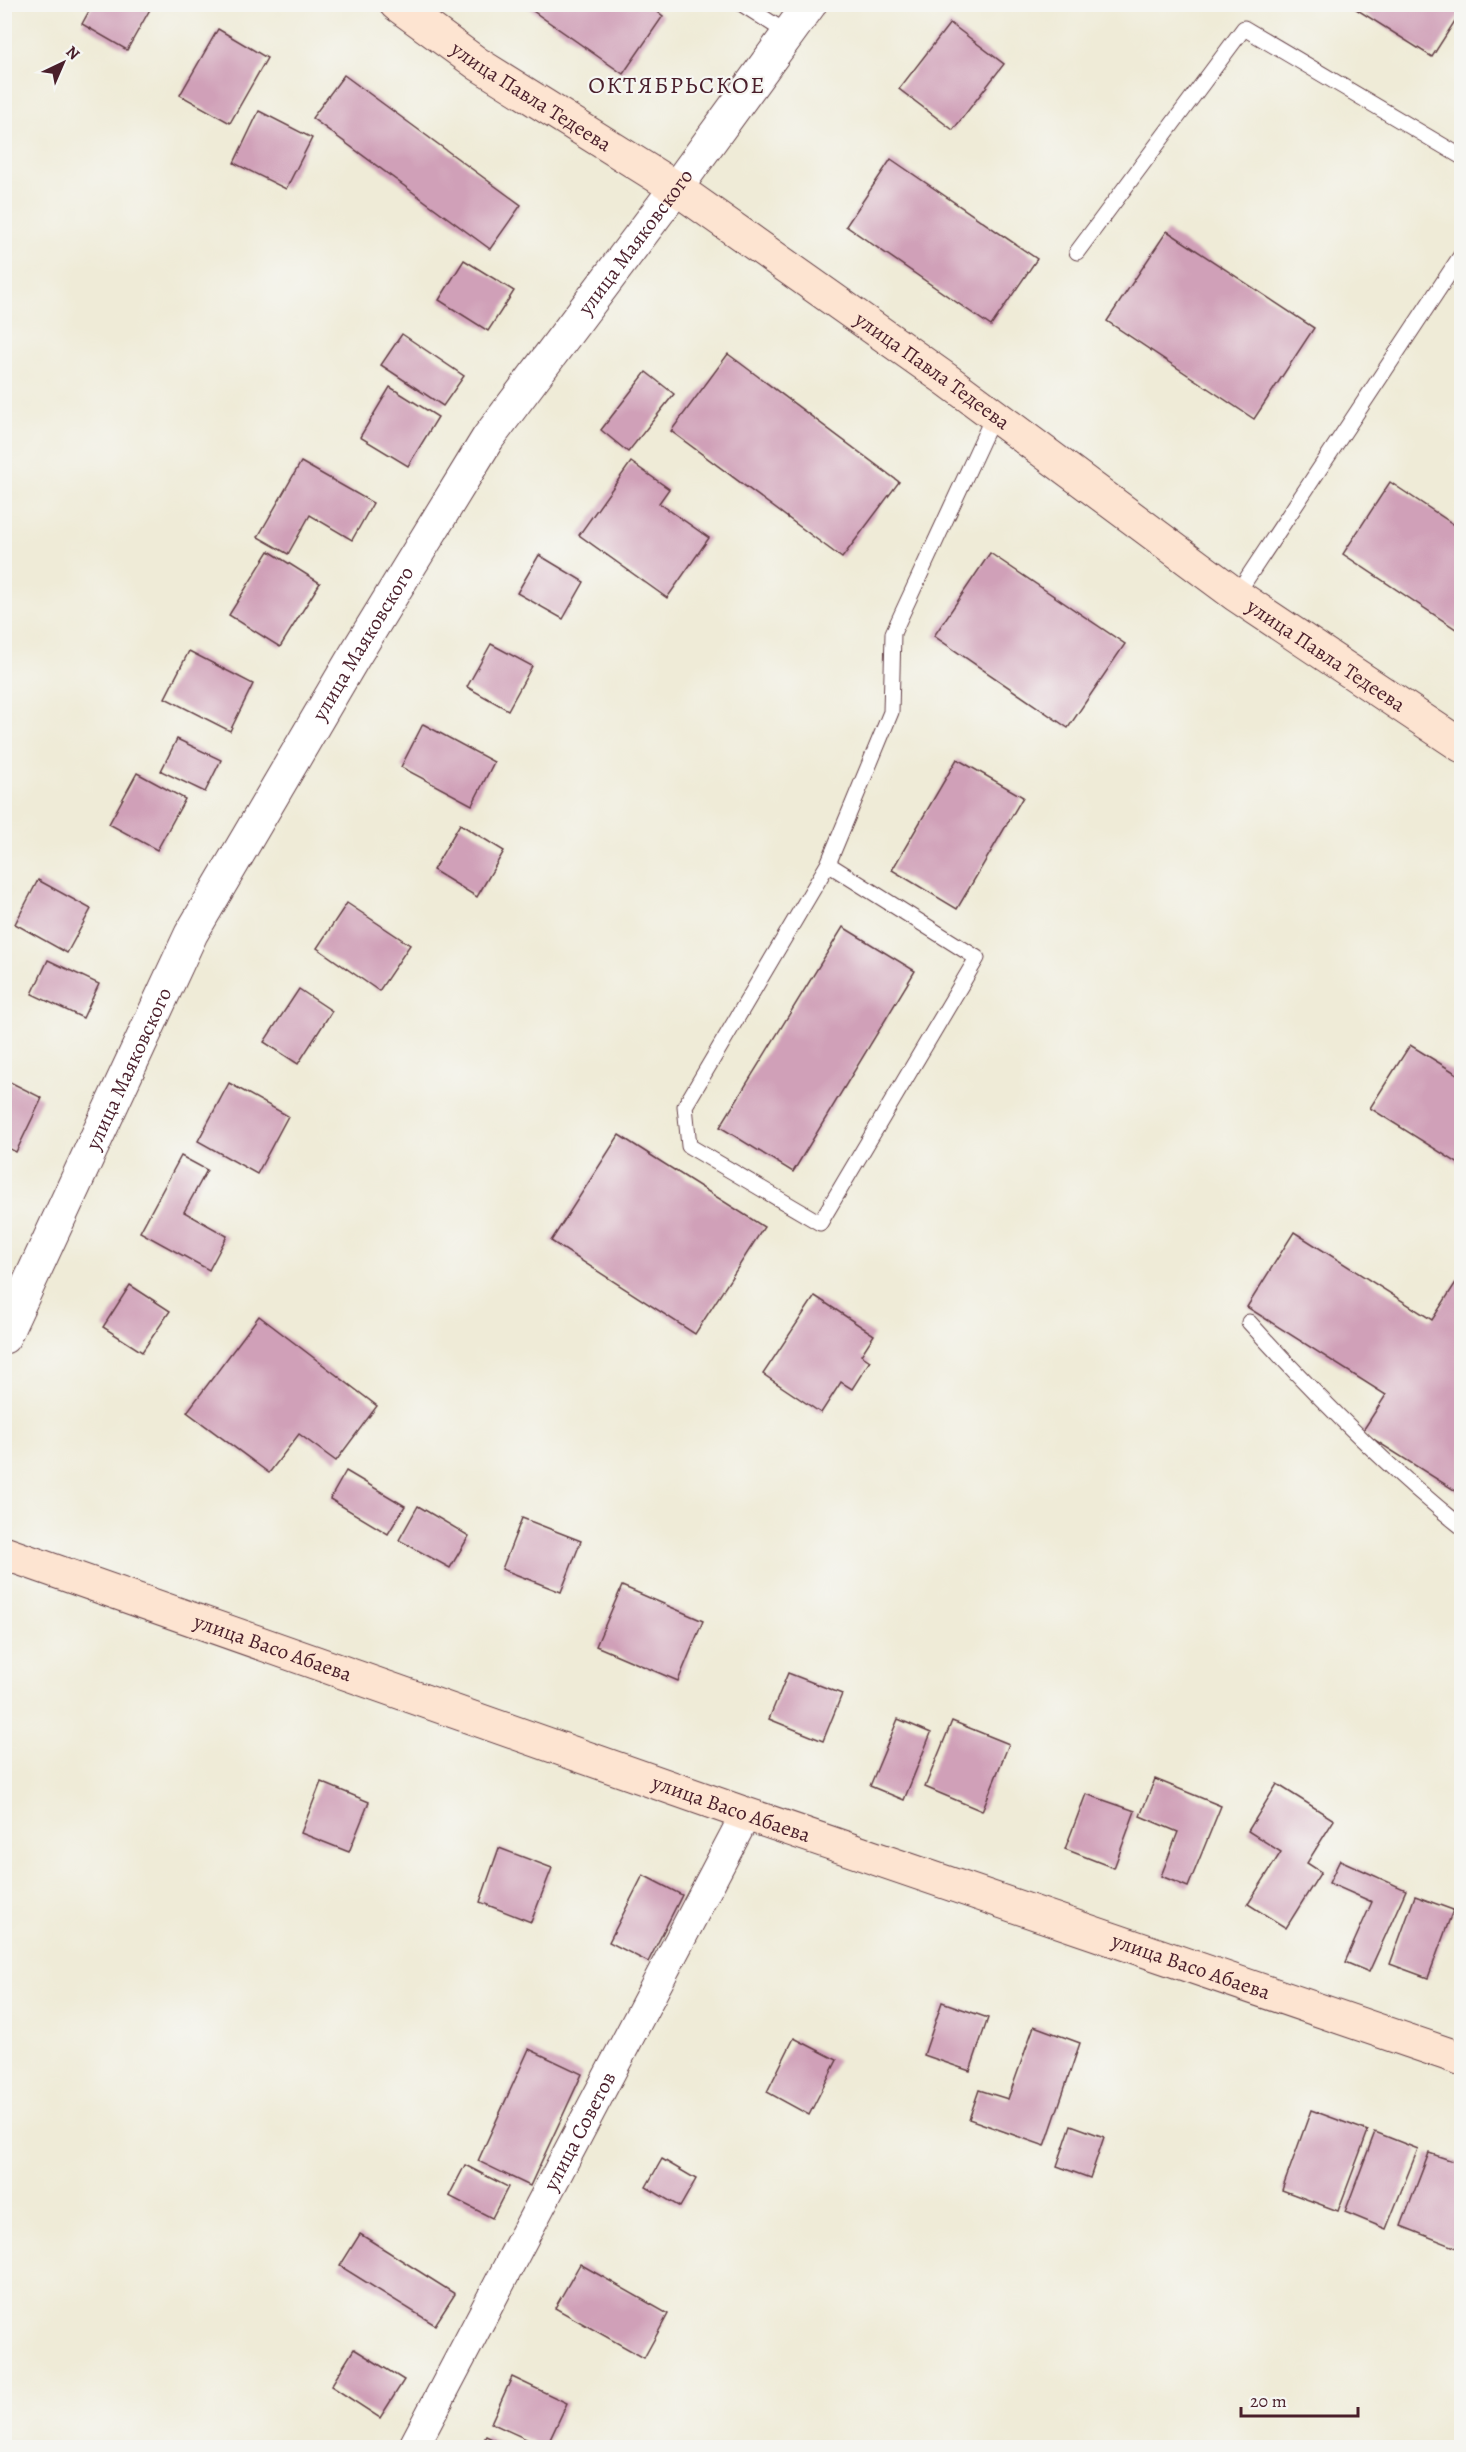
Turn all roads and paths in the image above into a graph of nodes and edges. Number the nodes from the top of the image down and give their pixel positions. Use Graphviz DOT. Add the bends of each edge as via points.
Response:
graph roads {
  1 [pos="396,4"];
  2 [pos="742,4"];
  3 [pos="810,4"];
  4 [pos="787,33"];
  5 [pos="1461,157"];
  6 [pos="676,188"];
  7 [pos="1077,252"];
  8 [pos="1461,254"];
  9 [pos="993,415"];
  10 [pos="1236,595"];
  11 [pos="1461,746"];
  12 [pos="828,864"];
  13 [pos="1249,1322"];
  14 [pos="4,1337"];
  15 [pos="1461,1527"];
  16 [pos="4,1553"];
  17 [pos="746,1814"];
  18 [pos="1461,2059"];
  19 [pos="413,2448"];
  1 -- 6 [label="main road, улица Павла Тедеева" via="478,64"];
  2 -- 4 [label="lane"];
  3 -- 4 [label="street, улица Маяковского"];
  4 -- 6 [label="street, улица Маяковского"];
  5 -- 7 [label="lane" via="1244,28"];
  6 -- 9 [label="main road, улица Павла Тедеева"];
  6 -- 14 [label="street, улица Маяковского" via="488,438 197,924"];
  8 -- 10 [label="lane"];
  9 -- 10 [label="main road, улица Павла Тедеева"];
  9 -- 12 [label="lane" via="893,633 891,712"];
  10 -- 11 [label="main road, улица Павла Тедеева"];
  12 -- 12 [label="lane" via="685,1107 689,1146 820,1223 977,958"];
  13 -- 15 [label="lane" via="1311,1391"];
  16 -- 17 [label="main road, улица Васо Абаева"];
  17 -- 18 [label="main road, улица Васо Абаева"];
  17 -- 19 [label="street, улица Советов"];
}
